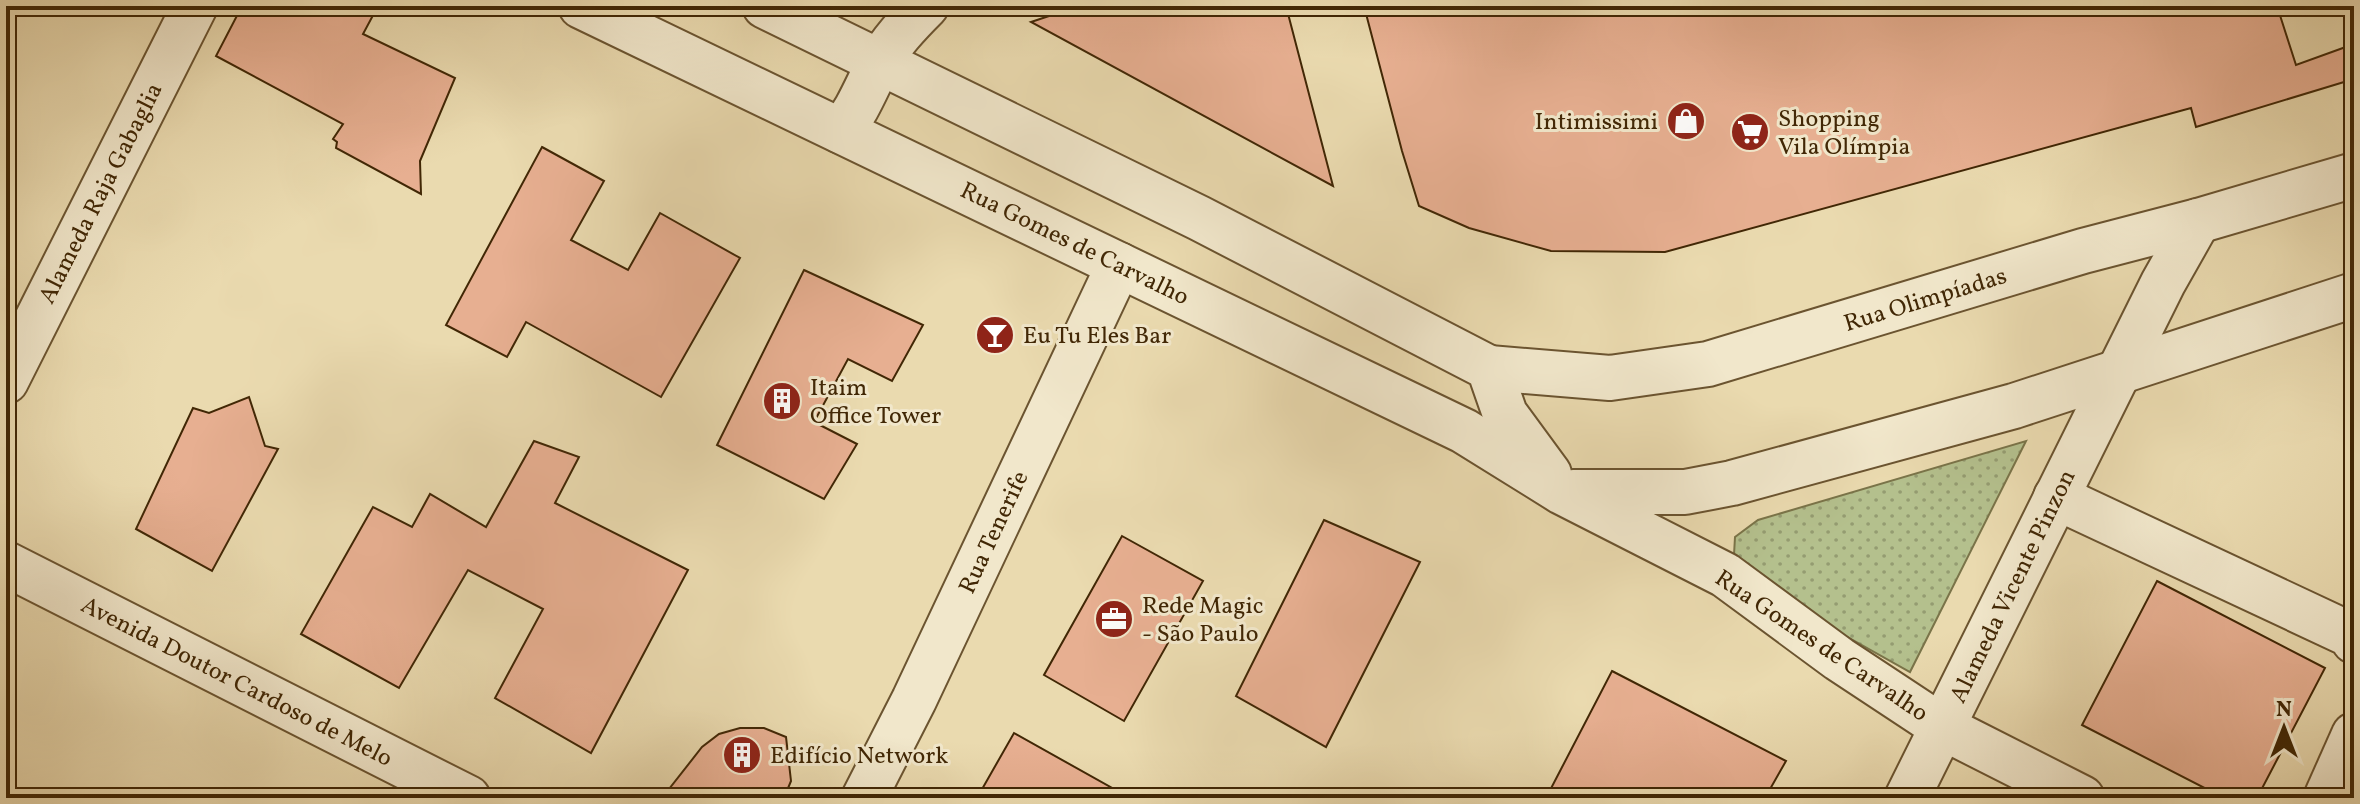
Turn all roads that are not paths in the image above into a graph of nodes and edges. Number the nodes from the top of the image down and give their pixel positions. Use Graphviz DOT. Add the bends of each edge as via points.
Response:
graph roads {
  1 [pos="195,6"];
  2 [pos="581,6"];
  3 [pos="765,6"];
  4 [pos="926,6"];
  5 [pos="879,63"];
  6 [pos="841,131"];
  7 [pos="2354,175"];
  8 [pos="2198,221"];
  9 [pos="1119,265"];
  10 [pos="2354,295"];
  11 [pos="1489,368"];
  12 [pos="2118,374"];
  13 [pos="6,381"];
  14 [pos="1732,483"];
  15 [pos="1562,492"];
  16 [pos="2056,497"];
  17 [pos="6,564"];
  18 [pos="1725,575"];
  19 [pos="2354,641"];
  20 [pos="1942,727"];
  21 [pos="2354,735"];
  22 [pos="468,798"];
  23 [pos="864,798"];
  24 [pos="1907,798"];
  25 [pos="2082,798"];
  26 [pos="2326,798"];
  1 -- 13 [label="street, Alameda Raja Gabaglia"];
  2 -- 6 [label="street, Rua Gomes de Carvalho"];
  3 -- 5 [label="street"];
  4 -- 5 [label="street"];
  5 -- 6 [label="street" via="857,111"];
  5 -- 11 [label="street" via="1199,218"];
  6 -- 9 [label="street, Rua Gomes de Carvalho"];
  7 -- 8 [label="street, Rua Olimpíadas"];
  8 -- 11 [label="street, Rua Olimpíadas" via="1708,364 1610,378"];
  8 -- 12 [label="street, Alameda Vicente Pinzon"];
  9 -- 15 [label="street, Rua Gomes de Carvalho" via="1464,431"];
  9 -- 23 [label="street, Rua Tenerife"];
  10 -- 12 [label="street"];
  11 -- 15 [label="street, Rua Gomes de Carvalho" via="1505,414"];
  12 -- 14 [label="street"];
  12 -- 16 [label="street, Alameda Vicente Pinzon"];
  14 -- 15 [label="street" via="1685,492"];
  14 -- 18 [label="street" via="1710,504 1699,538"];
  15 -- 18 [label="street, Rua Gomes de Carvalho"];
  16 -- 19 [label="street" via="2353,636"];
  16 -- 20 [label="street, Alameda Vicente Pinzon"];
  17 -- 22 [label="street, Avenida Doutor Cardoso de Melo"];
  18 -- 20 [label="street, Rua Gomes de Carvalho"];
  20 -- 24 [label="street, Alameda Vicente Pinzon"];
  20 -- 25 [label="street, Rua Gomes de Carvalho"];
  21 -- 26 [label="street"];
}
